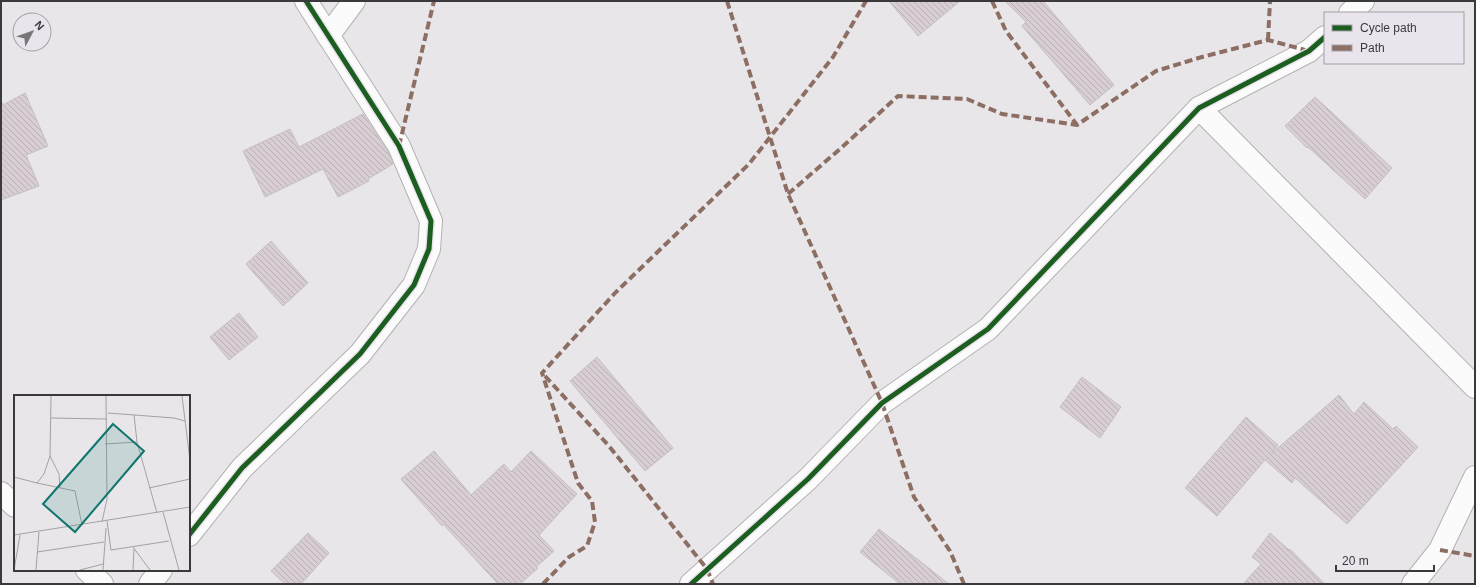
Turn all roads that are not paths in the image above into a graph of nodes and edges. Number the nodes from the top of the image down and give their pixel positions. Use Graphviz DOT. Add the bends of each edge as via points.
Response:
graph roads {
  1 [pos="306,1"];
  2 [pos="354,1"];
  3 [pos="1363,1"];
  4 [pos="1351,12"];
  5 [pos="328,36"];
  6 [pos="1324,38"];
  7 [pos="1199,108"];
  8 [pos="1475,387"];
  9 [pos="1475,477"];
  10 [pos="1,493"];
  11 [pos="14,505"];
  12 [pos="190,534"];
  13 [pos="88,571"];
  14 [pos="160,571"];
  15 [pos="102,584"];
  16 [pos="150,584"];
  17 [pos="691,584"];
  18 [pos="1413,584"];
  1 -- 5 [label="street"];
  2 -- 5 [label="street"];
  3 -- 4 [label="street"];
  5 -- 12 [label="street" via="399,146 431,221 429,249 414,285 360,354 242,468"];
  6 -- 7 [label="street" via="1310,51"];
  7 -- 8 [label="street"];
  7 -- 17 [label="street" via="988,329 882,403 808,479"];
  9 -- 18 [label="street" via="1440,550"];
  10 -- 11 [label="street"];
  13 -- 15 [label="street"];
  14 -- 16 [label="street"];
}
